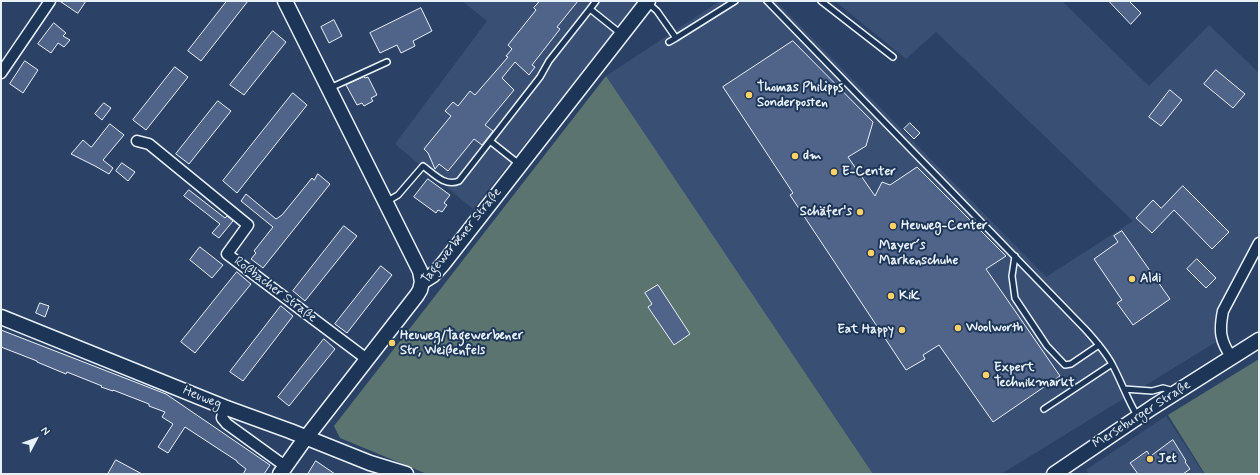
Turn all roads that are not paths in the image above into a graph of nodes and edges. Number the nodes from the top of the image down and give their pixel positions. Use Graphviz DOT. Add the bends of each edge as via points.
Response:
graph roads {
  1 [pos="50,1"];
  2 [pos="285,1"];
  3 [pos="596,1"];
  4 [pos="735,1"];
  5 [pos="767,1"];
  6 [pos="821,1"];
  7 [pos="648,2"];
  8 [pos="590,9"];
  9 [pos="622,35"];
  10 [pos="676,38"];
  11 [pos="669,42"];
  12 [pos="893,57"];
  13 [pos="387,62"];
  14 [pos="1,73"];
  15 [pos="329,89"];
  16 [pos="137,141"];
  17 [pos="490,141"];
  18 [pos="520,165"];
  19 [pos="386,202"];
  20 [pos="1259,242"];
  21 [pos="1015,256"];
  22 [pos="422,282"];
  23 [pos="1,317"];
  24 [pos="1259,340"];
  25 [pos="1099,345"];
  26 [pos="1232,358"];
  27 [pos="368,360"];
  28 [pos="1112,364"];
  29 [pos="1124,389"];
  30 [pos="1178,391"];
  31 [pos="224,407"];
  32 [pos="1044,408"];
  33 [pos="1138,417"];
  34 [pos="306,437"];
  35 [pos="283,470"];
  36 [pos="406,474"];
  37 [pos="1054,474"];
  1 -- 14 [label="street"];
  2 -- 15 [label="street"];
  3 -- 8 [label="lane"];
  4 -- 10 [label="lane"];
  5 -- 21 [label="lane"];
  6 -- 12 [label="lane"];
  7 -- 9 [label="street, Tagewerbener Straße"];
  7 -- 10 [label="lane"];
  8 -- 9 [label="lane"];
  8 -- 17 [label="lane"];
  9 -- 18 [label="street, Tagewerbener Straße"];
  10 -- 11 [label="lane"];
  13 -- 15 [label="lane"];
  15 -- 19 [label="street"];
  16 -- 27 [label="street, Roßbacher Straße" via="148,144 248,225 227,254"];
  17 -- 18 [label="lane"];
  17 -- 19 [label="lane" via="459,181 443,181 423,166 398,195"];
  18 -- 22 [label="street, Tagewerbener Straße" via="439,269"];
  19 -- 22 [label="street" via="420,271"];
  20 -- 26 [label="street" via="1223,311 1220,330 1222,340"];
  21 -- 25 [label="lane"];
  21 -- 25 [label="lane" via="1012,276 1015,298 1047,346 1065,365 1071,364"];
  22 -- 27 [label="street, Tagewerbener Straße" via="417,295"];
  23 -- 31 [label="street, Heuweg"];
  24 -- 26 [label="street, Merseburger Straße"];
  25 -- 28 [label="lane"];
  26 -- 30 [label="street, Merseburger Straße"];
  27 -- 34 [label="street, Tagewerbener Straße"];
  28 -- 29 [label="lane"];
  28 -- 32 [label="lane"];
  29 -- 30 [label="lane" via="1152,391 1163,388"];
  29 -- 33 [label="lane"];
  30 -- 33 [label="street, Merseburger Straße"];
  31 -- 34 [label="street, Heuweg"];
  31 -- 35 [label="street" via="222,418 227,424"];
  33 -- 37 [label="street, Merseburger Straße"];
  34 -- 35 [label="street, Tagewerbener Straße"];
  34 -- 36 [label="street, Heuweg" via="370,463"];
}
